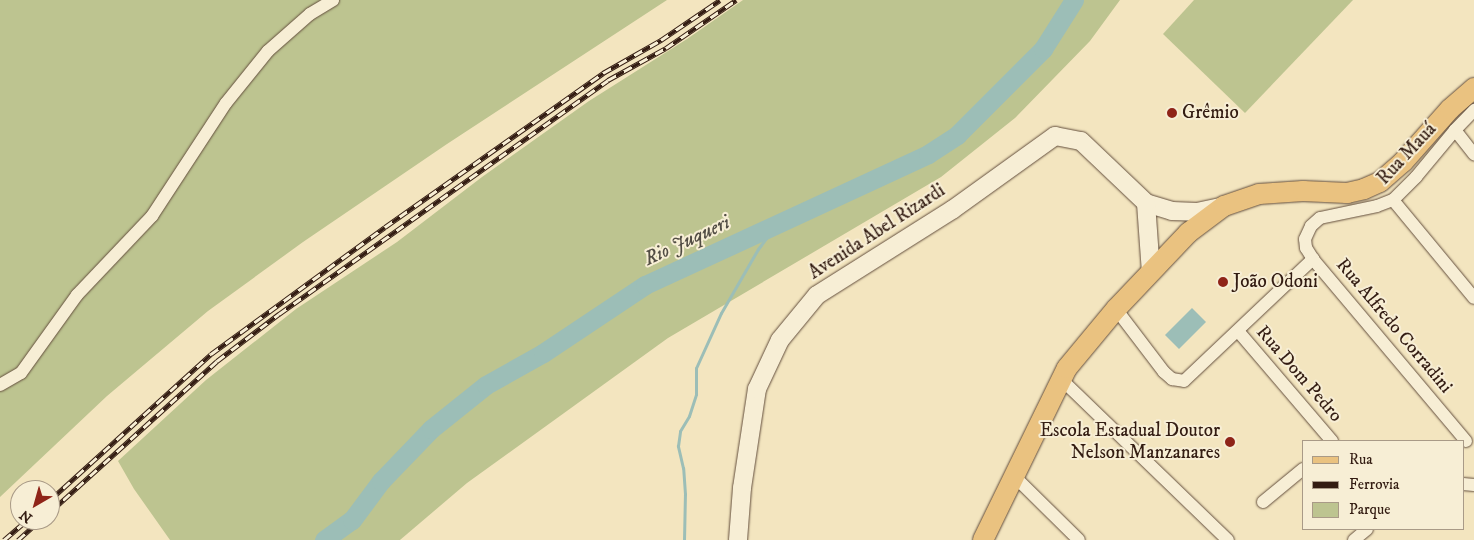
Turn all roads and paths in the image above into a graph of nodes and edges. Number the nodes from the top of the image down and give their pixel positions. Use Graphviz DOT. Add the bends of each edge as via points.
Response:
graph roads {
  1 [pos="334,0"];
  2 [pos="1474,88"];
  3 [pos="1474,110"];
  4 [pos="1455,130"];
  5 [pos="1474,154"];
  6 [pos="1393,200"];
  7 [pos="1146,204"];
  8 [pos="1224,206"];
  9 [pos="1308,231"];
  10 [pos="1313,259"];
  11 [pos="1151,272"];
  12 [pos="1474,298"];
  13 [pos="1116,309"];
  14 [pos="1238,331"];
  15 [pos="1061,379"];
  16 [pos="0,385"];
  17 [pos="1468,439"];
  18 [pos="1331,440"];
  19 [pos="1302,470"];
  20 [pos="1014,476"];
  21 [pos="1263,502"];
  22 [pos="1367,530"];
  23 [pos="1220,537"];
  24 [pos="738,540"];
  25 [pos="983,540"];
  26 [pos="1079,540"];
  27 [pos="1354,540"];
  1 -- 16 [label="street" via="310,14 268,50 226,103 152,216 77,295 21,373"];
  2 -- 8 [label="main road" via="1380,182 1347,193 1259,194"];
  3 -- 4 [label="street, Rua Mauá"];
  4 -- 5 [label="street"];
  4 -- 6 [label="street, Rua Mauá"];
  6 -- 9 [label="street, Rua Mauá" via="1320,218"];
  6 -- 12 [label="street"];
  7 -- 8 [label="street" via="1172,211 1197,212"];
  7 -- 11 [label="street"];
  7 -- 24 [label="street, Avenida Abel Rizardi" via="1081,141 1055,136 952,210 817,295 780,340 757,389 742,488"];
  8 -- 11 [label="main road" via="1188,233"];
  9 -- 10 [label="street, Rua Alfredo Corradini" via="1306,248"];
  10 -- 14 [label="street"];
  10 -- 17 [label="street, Rua Alfredo Corradini"];
  11 -- 13 [label="main road"];
  13 -- 14 [label="street" via="1164,372 1178,382 1190,378"];
  13 -- 15 [label="main road"];
  14 -- 18 [label="street, Rua Dom Pedro"];
  15 -- 20 [label="main road"];
  15 -- 23 [label="street"];
  19 -- 21 [label="street"];
  20 -- 25 [label="main road"];
  20 -- 26 [label="street"];
  22 -- 27 [label="street"];
}
